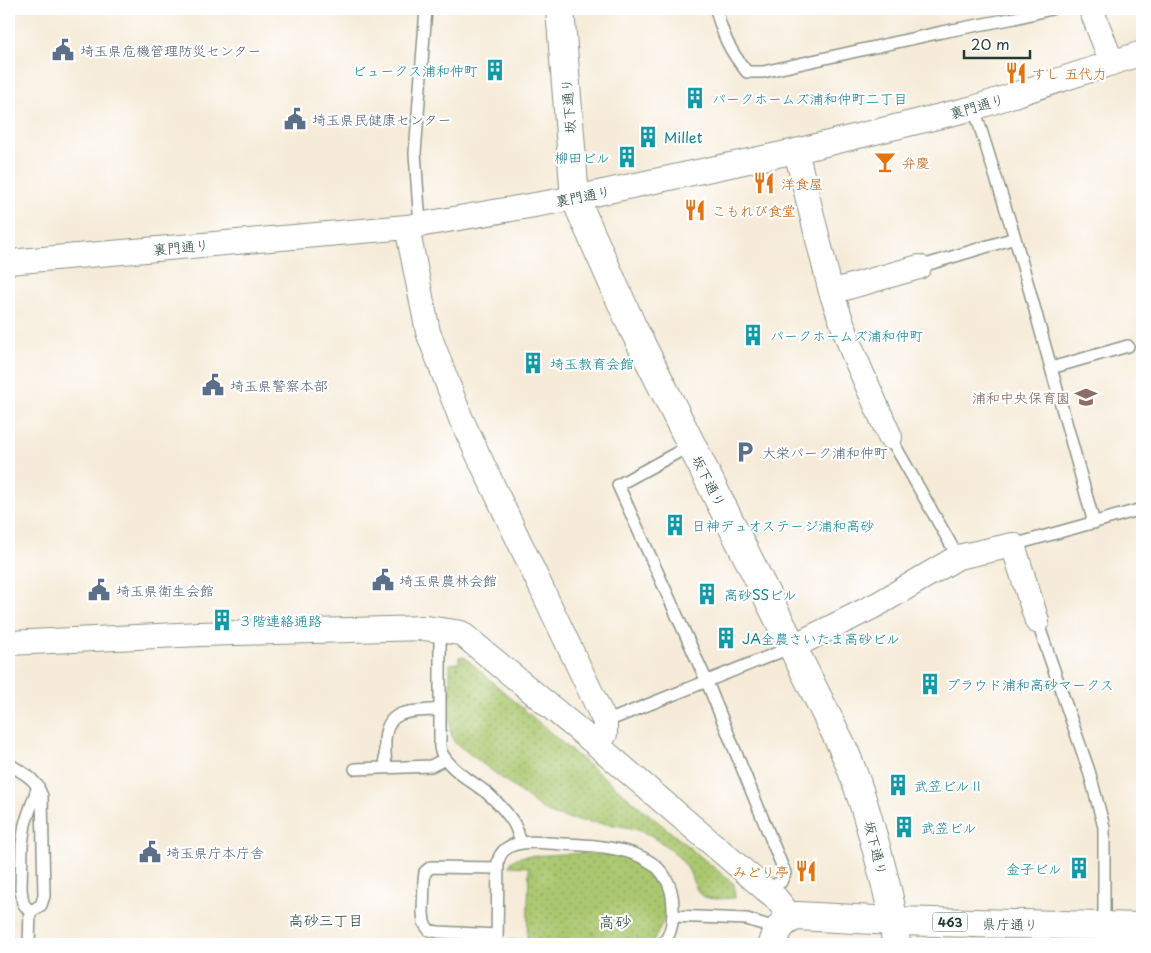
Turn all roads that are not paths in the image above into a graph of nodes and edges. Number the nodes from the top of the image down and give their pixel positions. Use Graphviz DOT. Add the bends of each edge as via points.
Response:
graph roads {
  1 [pos="426,9"];
  2 [pos="560,9"];
  3 [pos="716,9"];
  4 [pos="1051,9"];
  5 [pos="1091,9"];
  6 [pos="1142,53"];
  7 [pos="1112,63"];
  8 [pos="974,108"];
  9 [pos="796,151"];
  10 [pos="575,198"];
  11 [pos="414,226"];
  12 [pos="1015,238"];
  13 [pos="9,262"];
  14 [pos="920,267"];
  15 [pos="831,292"];
  16 [pos="1128,346"];
  17 [pos="1050,368"];
  18 [pos="890,437"];
  19 [pos="691,444"];
  20 [pos="1142,509"];
  21 [pos="1094,523"];
  22 [pos="1012,545"];
  23 [pos="958,557"];
  24 [pos="1037,621"];
  25 [pos="440,630"];
  26 [pos="9,643"];
  27 [pos="792,647"];
  28 [pos="707,682"];
  29 [pos="440,709"];
  30 [pos="605,722"];
  31 [pos="598,746"];
  32 [pos="445,759"];
  33 [pos="9,764"];
  34 [pos="386,768"];
  35 [pos="354,769"];
  36 [pos="38,786"];
  37 [pos="521,844"];
  38 [pos="498,868"];
  39 [pos="765,889"];
  40 [pos="30,912"];
  41 [pos="673,916"];
  42 [pos="1104,926"];
  43 [pos="1142,927"];
  44 [pos="781,930"];
  45 [pos="895,933"];
  46 [pos="497,939"];
  47 [pos="28,944"];
  48 [pos="662,944"];
  1 -- 11 [label="lane" via="415,152"];
  2 -- 10 [label="main road, 坂下通り"];
  3 -- 4 [label="lane" via="723,35 734,57 747,72 764,72"];
  5 -- 7 [label="street"];
  6 -- 7 [label="street, 裏門通り"];
  7 -- 8 [label="street, 裏門通り"];
  8 -- 9 [label="street, 裏門通り"];
  8 -- 12 [label="lane"];
  9 -- 10 [label="street, 裏門通り"];
  9 -- 15 [label="street"];
  10 -- 11 [label="street, 裏門通り"];
  10 -- 19 [label="main road, 坂下通り"];
  11 -- 13 [label="street, 裏門通り"];
  11 -- 30 [label="street" via="428,332 460,419"];
  12 -- 14 [label="lane"];
  12 -- 17 [label="lane"];
  14 -- 15 [label="street"];
  15 -- 18 [label="street" via="853,353"];
  16 -- 17 [label="lane"];
  17 -- 21 [label="lane"];
  18 -- 23 [label="lane"];
  19 -- 27 [label="main road, 坂下通り"];
  19 -- 28 [label="lane" via="618,485"];
  20 -- 21 [label="lane"];
  21 -- 22 [label="lane"];
  22 -- 23 [label="street"];
  22 -- 24 [label="street"];
  23 -- 27 [label="street" via="878,604"];
  24 -- 42 [label="lane" via="1090,771 1104,827"];
  25 -- 26 [label="street" via="200,634"];
  25 -- 29 [label="lane"];
  25 -- 31 [label="street" via="461,633"];
  27 -- 28 [label="lane"];
  27 -- 45 [label="main road, 坂下通り" via="857,779"];
  28 -- 30 [label="lane"];
  28 -- 39 [label="lane" via="785,873 781,882"];
  29 -- 32 [label="lane" via="440,748"];
  29 -- 34 [label="lane" via="401,714 390,721 386,731"];
  30 -- 31 [label="street" via="605,734"];
  31 -- 39 [label="street"];
  32 -- 34 [label="lane" via="431,766"];
  32 -- 37 [label="lane" via="502,808 514,823"];
  33 -- 36 [label="lane" via="31,777"];
  34 -- 35 [label="lane"];
  36 -- 40 [label="lane" via="22,844 21,889"];
  36 -- 40 [label="lane" via="44,809 44,896 41,905"];
  37 -- 38 [label="lane" via="500,854"];
  37 -- 41 [label="lane" via="583,845 625,851 645,858 661,872 672,890"];
  38 -- 46 [label="lane"];
  38 -- 46 [label="lane" via="432,867 426,872 424,881 423,912 424,923 429,930"];
  39 -- 44 [label="street" via="774,897"];
  40 -- 47 [label="lane"];
  41 -- 44 [label="lane" via="747,919"];
  41 -- 48 [label="lane"];
  42 -- 43 [label="main road, 県庁通り / 463"];
  42 -- 45 [label="main road, 県庁通り / 463"];
  44 -- 45 [label="main road, 県庁通り / 463" via="797,916 818,917"];
}
